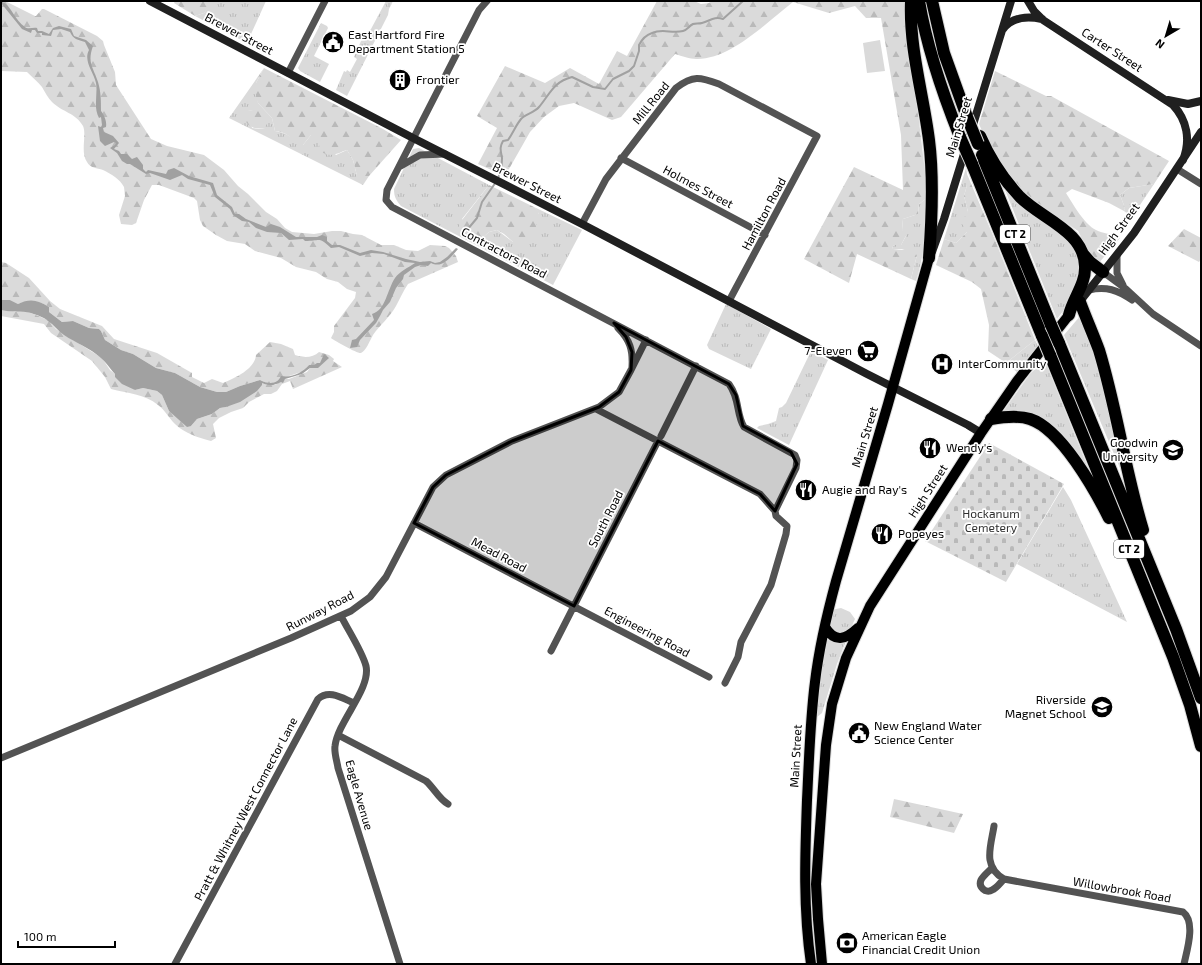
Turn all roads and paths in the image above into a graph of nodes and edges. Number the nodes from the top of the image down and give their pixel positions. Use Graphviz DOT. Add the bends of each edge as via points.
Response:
graph roads {
  1 [pos="150,1"];
  2 [pos="325,1"];
  3 [pos="487,1"];
  4 [pos="911,1"];
  5 [pos="919,1"];
  6 [pos="932,1"];
  7 [pos="1011,1"];
  8 [pos="1028,1"];
  9 [pos="1043,20"];
  10 [pos="1002,32"];
  11 [pos="288,73"];
  12 [pos="1168,100"];
  13 [pos="1201,101"];
  14 [pos="1201,132"];
  15 [pos="817,136"];
  16 [pos="413,138"];
  17 [pos="979,140"];
  18 [pos="445,154"];
  19 [pos="621,158"];
  20 [pos="1184,160"];
  21 [pos="399,167"];
  22 [pos="1178,169"];
  23 [pos="1201,184"];
  24 [pos="582,224"];
  25 [pos="765,235"];
  26 [pos="1083,254"];
  27 [pos="1116,256"];
  28 [pos="929,258"];
  29 [pos="1103,272"];
  30 [pos="1126,289"];
  31 [pos="1089,290"];
  32 [pos="729,302"];
  33 [pos="1080,302"];
  34 [pos="1069,315"];
  35 [pos="1157,317"];
  36 [pos="614,323"];
  37 [pos="646,340"];
  38 [pos="1201,346"];
  39 [pos="696,366"];
  40 [pos="631,370"];
  41 [pos="893,387"];
  42 [pos="596,409"];
  43 [pos="991,419"];
  44 [pos="981,433"];
  45 [pos="659,438"];
  46 [pos="775,511"];
  47 [pos="414,522"];
  48 [pos="1133,558"];
  49 [pos="1155,578"];
  50 [pos="574,606"];
  51 [pos="341,616"];
  52 [pos="824,627"];
  53 [pos="859,628"];
  54 [pos="551,651"];
  55 [pos="709,677"];
  56 [pos="725,683"];
  57 [pos="1201,698"];
  58 [pos="354,703"];
  59 [pos="811,726"];
  60 [pos="827,729"];
  61 [pos="338,735"];
  62 [pos="1201,746"];
  63 [pos="1,758"];
  64 [pos="448,804"];
  65 [pos="994,826"];
  66 [pos="992,868"];
  67 [pos="1004,879"];
  68 [pos="817,896"];
  69 [pos="805,897"];
  70 [pos="175,964"];
  71 [pos="400,964"];
  72 [pos="811,964"];
  73 [pos="822,964"];
  74 [pos="1184,964"];
  1 -- 11 [label="main road, Brewer Street"];
  2 -- 11 [label="street"];
  3 -- 16 [label="street, Contractors Road" via="479,10"];
  4 -- 28 [label="highway" via="914,51 931,162"];
  5 -- 48 [label="highway, CT 2, bridge" via="934,67 960,137"];
  6 -- 17 [label="highway, CT 2, bridge" via="942,48"];
  7 -- 10 [label="main road, Main Street"];
  8 -- 9 [label="main road, Carter Street"];
  9 -- 10 [label="main road, Carter Street" via="1020,18 1008,24"];
  9 -- 12 [label="main road, Carter Street"];
  10 -- 28 [label="main road, Main Street" via="943,223"];
  11 -- 16 [label="main road, Brewer Street"];
  12 -- 13 [label="main road, Carter Street" via="1185,104"];
  12 -- 20 [label="main road, Carter Street" via="1178,111 1186,127 1188,143"];
  14 -- 20 [label="main road, High Street"];
  15 -- 19 [label="street, Mill Road" via="719,84 696,77 676,88"];
  15 -- 25 [label="street, Hamilton Road"];
  16 -- 18 [label="main road, Brewer Street"];
  16 -- 21 [label="street, Contractors Road"];
  17 -- 26 [label="highway" via="1016,192 1029,205 1070,234"];
  17 -- 49 [label="highway, CT 2, bridge"];
  18 -- 21 [label="street" via="420,155"];
  18 -- 24 [label="main road, Brewer Street"];
  19 -- 24 [label="street, Mill Road" via="606,179"];
  19 -- 25 [label="street, Holmes Street"];
  20 -- 22 [label="main road, High Street"];
  21 -- 36 [label="street, Contractors Road" via="386,194 387,201 392,207"];
  22 -- 23 [label="street"];
  22 -- 27 [label="main road, High Street"];
  24 -- 32 [label="main road, Brewer Street"];
  25 -- 32 [label="street, Hamilton Road"];
  26 -- 29 [label="highway"];
  26 -- 34 [label="highway" via="1084,276"];
  27 -- 29 [label="main road, High Street"];
  27 -- 30 [label="street" via="1118,273"];
  28 -- 41 [label="main road, Main Street"];
  29 -- 30 [label="street"];
  29 -- 31 [label="main road, High Street"];
  30 -- 35 [label="street"];
  31 -- 33 [label="main road, High Street"];
  31 -- 35 [label="street" via="1117,290"];
  32 -- 41 [label="main road, Brewer Street"];
  33 -- 34 [label="main road, High Street"];
  33 -- 49 [label="highway" via="1102,363"];
  34 -- 43 [label="main road, High Street"];
  35 -- 38 [label="street"];
  36 -- 37 [label="street, Contractors Road"];
  36 -- 40 [label="street" via="630,345"];
  37 -- 39 [label="street, Contractors Road"];
  37 -- 40 [label="street, Runway Road"];
  39 -- 45 [label="street, South Road"];
  39 -- 46 [label="street, Contractors Road" via="729,384 736,395 744,427 795,455 798,460"];
  40 -- 42 [label="street, Runway Road" via="618,392"];
  41 -- 44 [label="main road, Brewer Street"];
  41 -- 52 [label="main road, Main Street"];
  42 -- 45 [label="street"];
  42 -- 47 [label="street, Runway Road" via="512,441 446,475 433,487"];
  43 -- 44 [label="main road, High Street"];
  43 -- 48 [label="highway" via="1028,419 1052,434 1090,484"];
  44 -- 53 [label="main road, High Street" via="892,570"];
  45 -- 46 [label="street" via="760,494"];
  45 -- 50 [label="street, South Road"];
  46 -- 56 [label="street" via="776,516 787,526 780,559 772,585 741,642 738,657"];
  47 -- 50 [label="street, Mead Road"];
  47 -- 51 [label="street, Runway Road" via="386,576 370,597"];
  48 -- 62 [label="highway, CT 2" via="1178,669"];
  49 -- 57 [label="highway, CT 2"];
  50 -- 54 [label="street, South Road"];
  50 -- 55 [label="street, Engineering Road"];
  51 -- 58 [label="street, Eagle Avenue" via="366,666 366,679"];
  51 -- 63 [label="street, Runway Road"];
  52 -- 53 [label="main road" via="832,636 840,638"];
  52 -- 59 [label="main road, Main Street"];
  53 -- 60 [label="main road, High Street" via="839,676"];
  58 -- 61 [label="street, Eagle Avenue"];
  58 -- 70 [label="street, Pratt & Whitney West Connector Lane" via="334,694 326,694 318,699"];
  59 -- 60 [label="main road"];
  59 -- 69 [label="main road, Main Street"];
  60 -- 68 [label="main road" via="817,858"];
  61 -- 64 [label="street" via="426,781"];
  61 -- 71 [label="street, Eagle Avenue" via="335,751 338,768"];
  65 -- 66 [label="street" via="989,859"];
  66 -- 67 [label="street"];
  66 -- 67 [label="street" via="981,881 983,889 991,891"];
  67 -- 74 [label="street, Willowbrook Road" via="1183,912 1188,916 1190,926"];
  68 -- 69 [label="main road"];
  68 -- 73 [label="main road"];
  69 -- 72 [label="main road, Main Street"];
}
